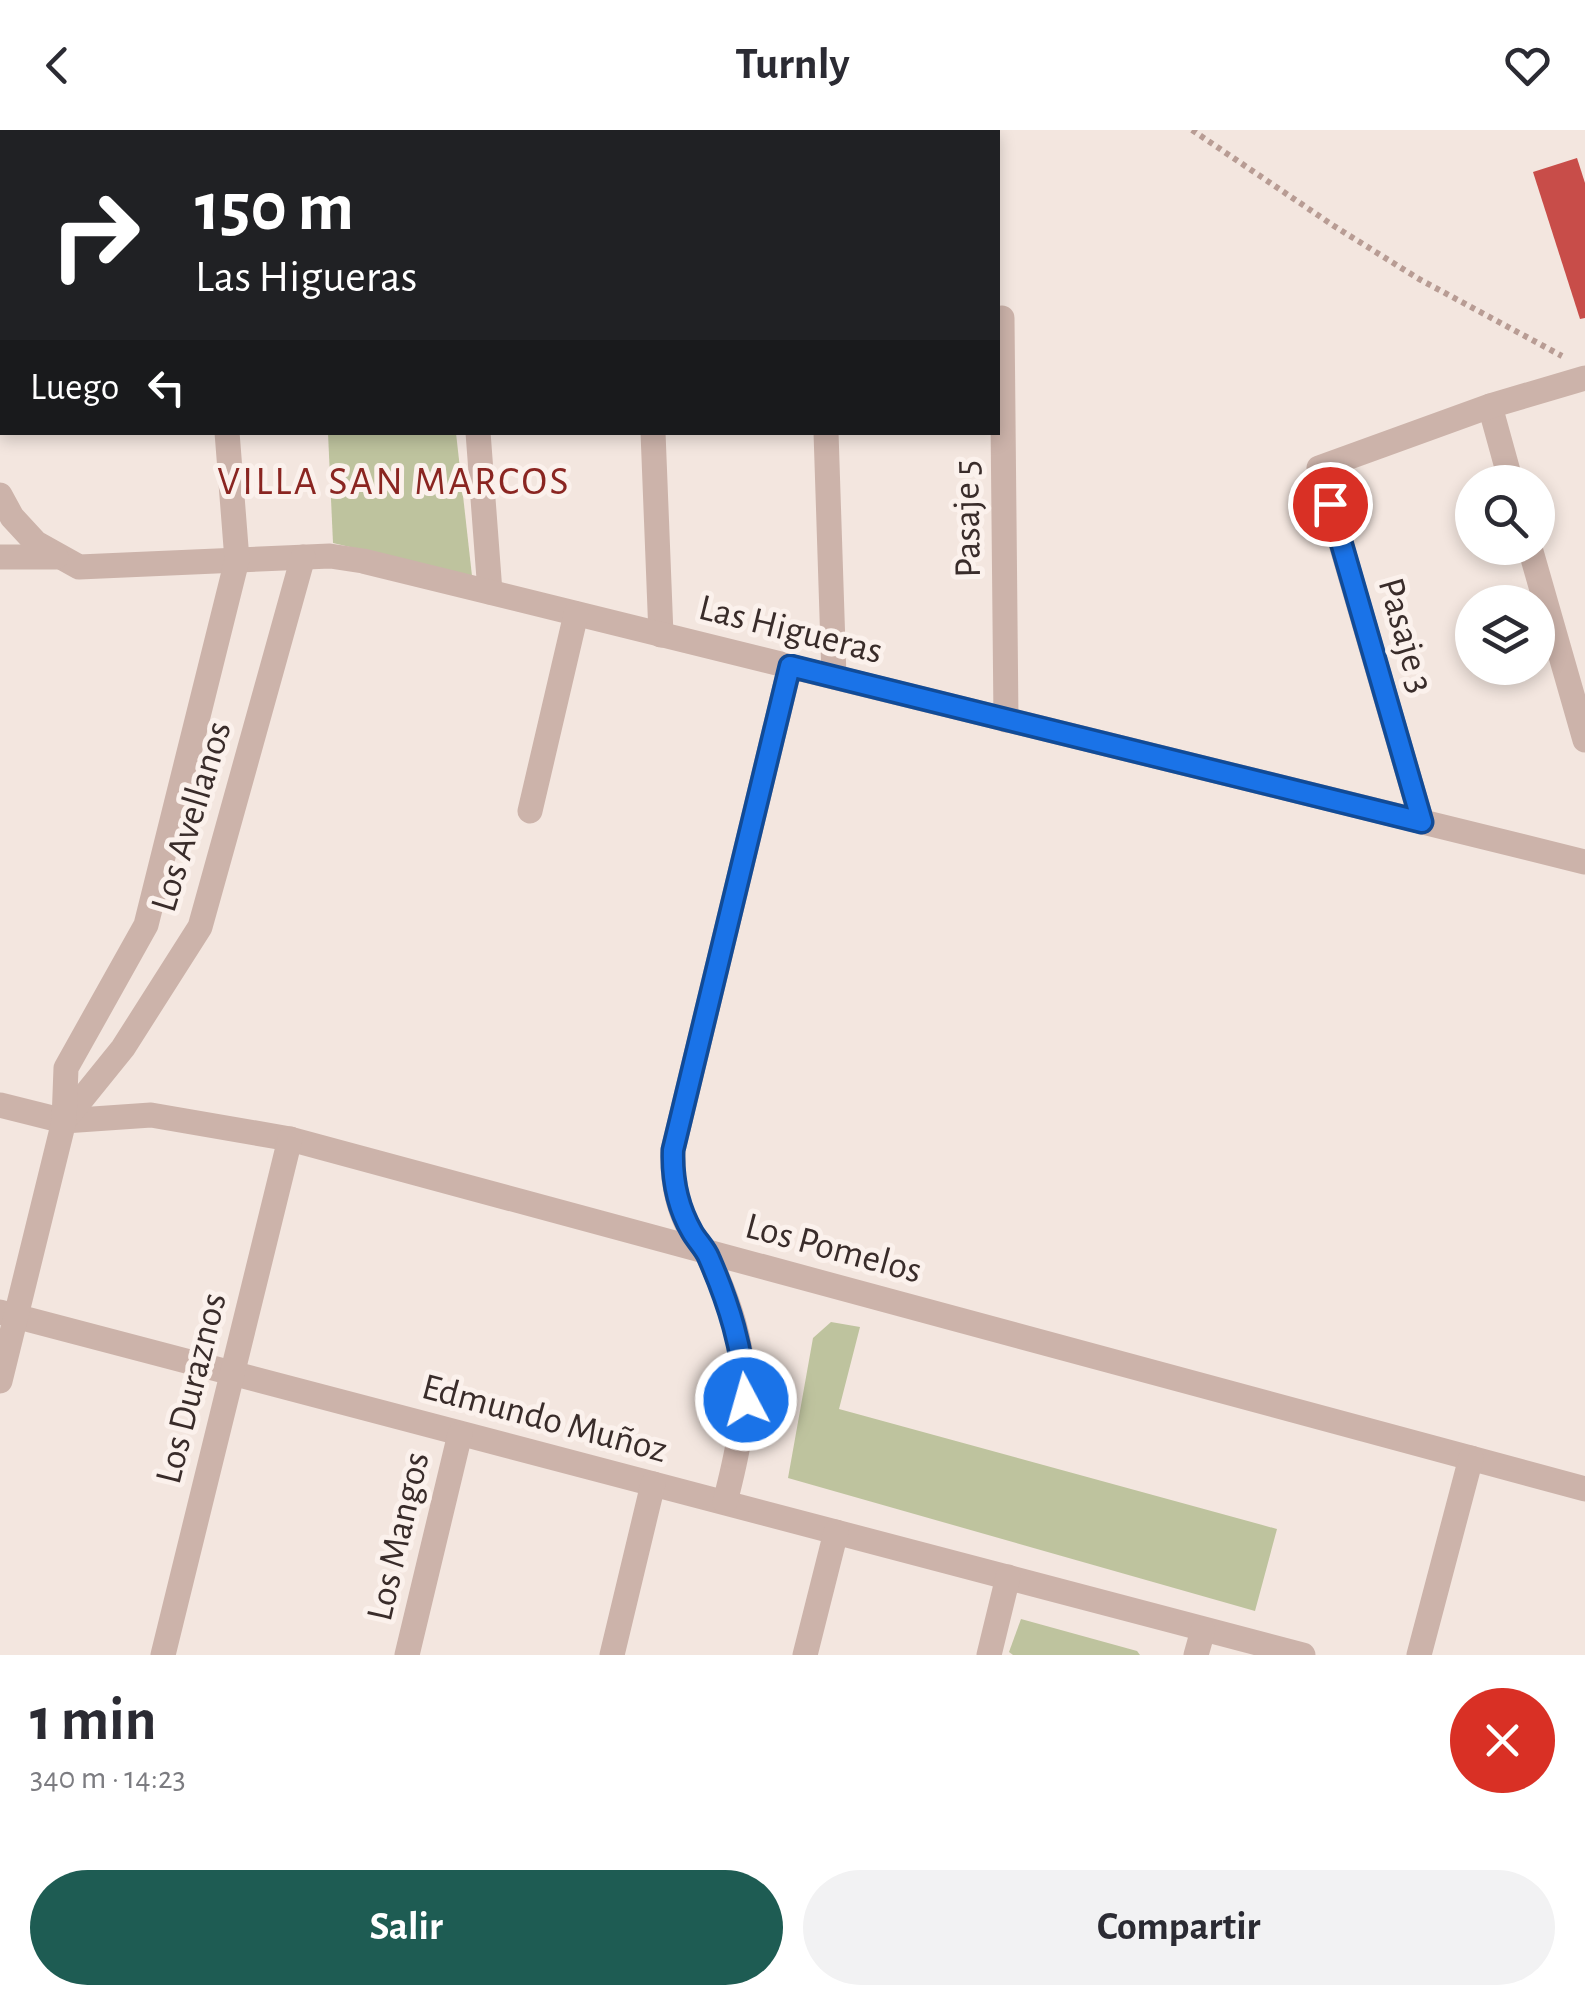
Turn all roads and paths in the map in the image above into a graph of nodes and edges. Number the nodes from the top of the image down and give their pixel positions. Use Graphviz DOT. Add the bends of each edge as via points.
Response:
graph roads {
  1 [pos="1192,130"];
  2 [pos="1002,318"];
  3 [pos="1577,369"];
  4 [pos="1490,406"];
  5 [pos="227,435"];
  6 [pos="478,435"];
  7 [pos="653,435"];
  8 [pos="826,435"];
  9 [pos="1507,465"];
  10 [pos="0,495"];
  11 [pos="0,557"];
  12 [pos="56,557"];
  13 [pos="303,558"];
  14 [pos="236,560"];
  15 [pos="1535,565"];
  16 [pos="490,592"];
  17 [pos="576,614"];
  18 [pos="661,635"];
  19 [pos="790,666"];
  20 [pos="834,677"];
  21 [pos="1006,720"];
  22 [pos="1585,740"];
  23 [pos="530,812"];
  24 [pos="1422,822"];
  25 [pos="1585,862"];
  26 [pos="0,1105"];
  27 [pos="64,1121"];
  28 [pos="290,1140"];
  29 [pos="706,1252"];
  30 [pos="8,1314"];
  31 [pos="232,1374"];
  32 [pos="0,1381"];
  33 [pos="460,1434"];
  34 [pos="1470,1458"];
  35 [pos="654,1484"];
  36 [pos="1585,1489"];
  37 [pos="725,1502"];
  38 [pos="836,1532"];
  39 [pos="1008,1577"];
  40 [pos="1203,1630"];
  41 [pos="163,1655"];
  42 [pos="407,1655"];
  43 [pos="612,1655"];
  44 [pos="806,1655"];
  45 [pos="989,1655"];
  46 [pos="1196,1655"];
  47 [pos="1303,1655"];
  48 [pos="1419,1655"];
  1 -- 3 [label="path" via="1334,226"];
  2 -- 21 [label="street, Pasaje 5"];
  3 -- 4 [label="street"];
  4 -- 9 [label="street"];
  4 -- 24 [label="street, Pasaje 3" via="1319,468"];
  5 -- 14 [label="street, Los Avellanos"];
  6 -- 16 [label="street"];
  7 -- 18 [label="street"];
  8 -- 20 [label="street"];
  10 -- 12 [label="street" via="23,530"];
  11 -- 12 [label="street, Las Higueras"];
  12 -- 14 [label="street, Las Higueras" via="79,567"];
  13 -- 14 [label="street, Las Higueras"];
  13 -- 16 [label="street, Las Higueras" via="363,561"];
  13 -- 27 [label="street, Los Avellanos" via="200,927 123,1048"];
  14 -- 27 [label="street, Los Avellanos" via="146,925 66,1068"];
  15 -- 22 [label="street"];
  16 -- 17 [label="street, Las Higueras"];
  17 -- 18 [label="street, Las Higueras"];
  17 -- 23 [label="street"];
  18 -- 19 [label="street, Las Higueras"];
  19 -- 20 [label="street, Las Higueras"];
  19 -- 29 [label="street" via="673,1150 680,1207"];
  20 -- 21 [label="street, Las Higueras"];
  21 -- 24 [label="street, Las Higueras"];
  24 -- 25 [label="street, Las Higueras"];
  26 -- 27 [label="street, Los Pomelos"];
  27 -- 28 [label="street, Los Pomelos" via="151,1116"];
  27 -- 30 [label="street, Los Avellanos"];
  28 -- 29 [label="street, Los Pomelos"];
  28 -- 31 [label="street, Los Duraznos"];
  29 -- 34 [label="street, Los Pomelos"];
  29 -- 37 [label="street" via="744,1371 743,1429"];
  30 -- 31 [label="street, Edmundo Muñoz"];
  30 -- 32 [label="street, Los Avellanos"];
  31 -- 33 [label="street, Edmundo Muñoz"];
  31 -- 41 [label="street, Los Duraznos"];
  33 -- 35 [label="street, Edmundo Muñoz"];
  33 -- 42 [label="street, Los Mangos"];
  34 -- 36 [label="street, Los Pomelos"];
  34 -- 48 [label="street"];
  35 -- 37 [label="street, Edmundo Muñoz"];
  35 -- 43 [label="street"];
  37 -- 38 [label="street, Edmundo Muñoz"];
  38 -- 39 [label="street, Edmundo Muñoz"];
  38 -- 44 [label="street"];
  39 -- 40 [label="street, Edmundo Muñoz"];
  39 -- 45 [label="street"];
  40 -- 46 [label="street"];
  40 -- 47 [label="street, Edmundo Muñoz"];
}
